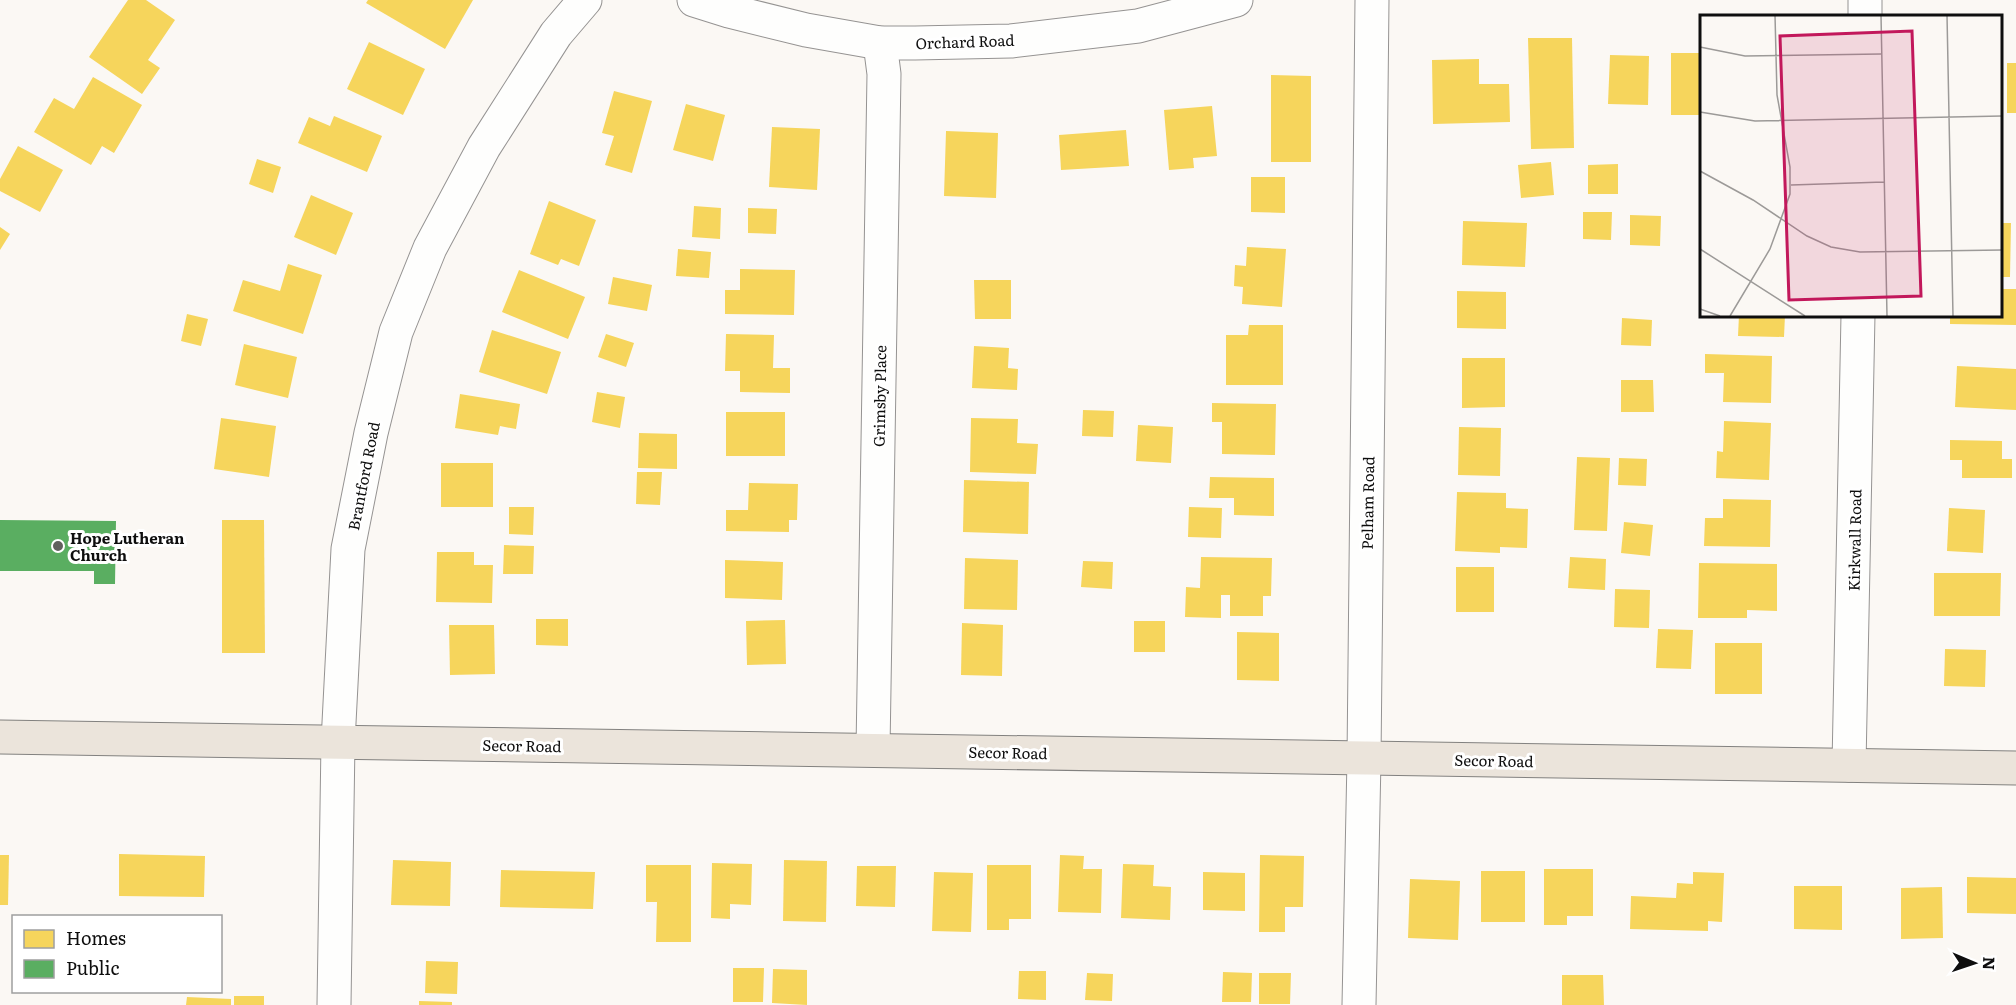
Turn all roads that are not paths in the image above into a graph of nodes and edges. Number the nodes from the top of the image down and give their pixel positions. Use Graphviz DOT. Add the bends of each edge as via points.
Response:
graph roads {
  1 [pos="585,0"];
  2 [pos="694,0"];
  3 [pos="1236,0"];
  4 [pos="1372,0"];
  5 [pos="880,42"];
  6 [pos="1858,316"];
  7 [pos="0,737"];
  8 [pos="339,742"];
  9 [pos="873,749"];
  10 [pos="1364,759"];
  11 [pos="1849,765"];
  12 [pos="2016,768"];
  13 [pos="334,1005"];
  14 [pos="1359,1005"];
  1 -- 8 [label="street, Brantford Road" via="556,34 484,147 430,248 396,332 348,549"];
  2 -- 5 [label="street, Orchard Road" via="806,30"];
  3 -- 5 [label="street, Orchard Road" via="1138,26 1011,40"];
  4 -- 10 [label="street, Pelham Road"];
  5 -- 9 [label="street, Grimsby Place" via="884,74"];
  6 -- 11 [label="street, Kirkwall Road"];
  7 -- 8 [label="main road, Secor Road"];
  8 -- 9 [label="main road, Secor Road"];
  8 -- 13 [label="street, Brantford Road"];
  9 -- 10 [label="main road, Secor Road"];
  10 -- 11 [label="main road, Secor Road"];
  10 -- 14 [label="street, Pelham Road"];
  11 -- 12 [label="main road, Secor Road"];
}
